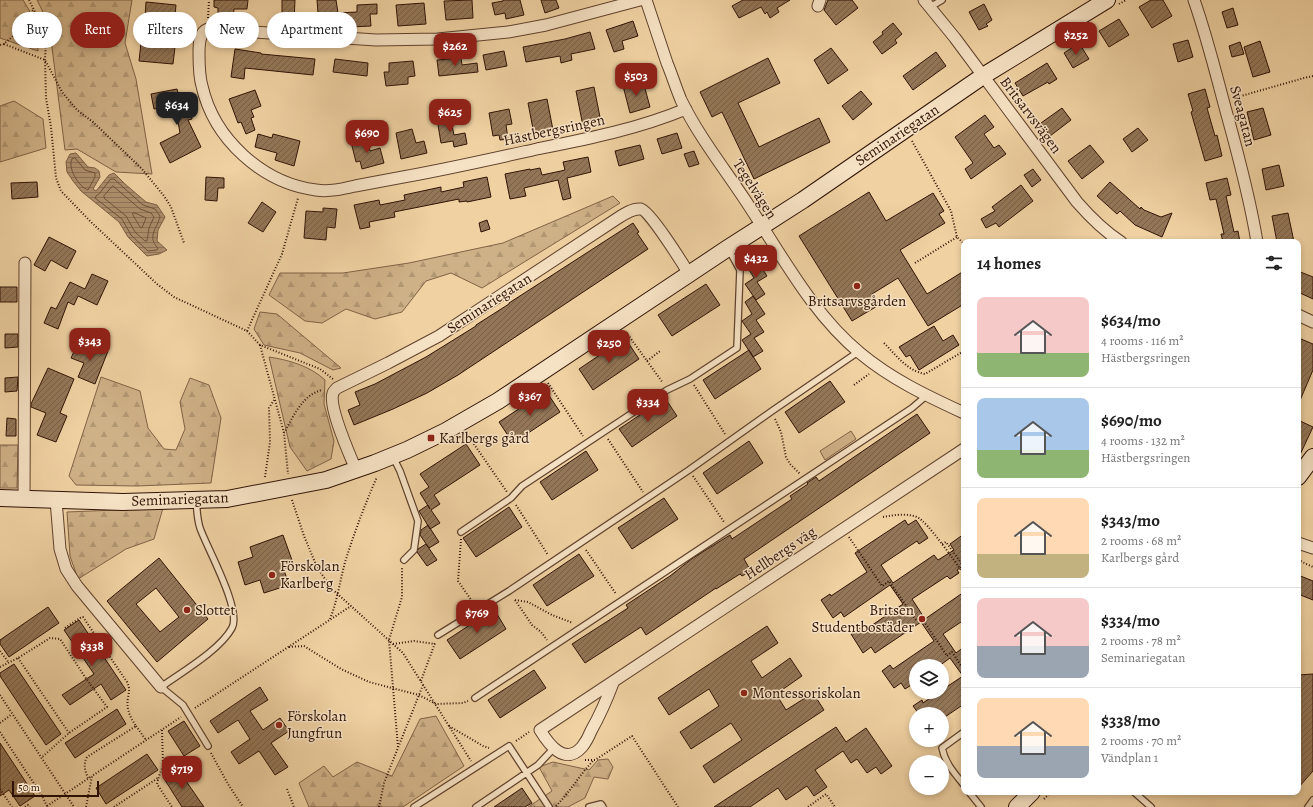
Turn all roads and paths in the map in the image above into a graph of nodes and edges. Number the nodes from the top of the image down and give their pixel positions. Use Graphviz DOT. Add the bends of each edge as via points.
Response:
graph roads {
  1 [pos="29,0"];
  2 [pos="209,0"];
  3 [pos="640,0"];
  4 [pos="646,0"];
  5 [pos="942,0"];
  6 [pos="1106,0"];
  7 [pos="1194,0"];
  8 [pos="927,4"];
  9 [pos="33,10"];
  10 [pos="208,12"];
  11 [pos="205,31"];
  12 [pos="259,33"];
  13 [pos="4,44"];
  14 [pos="0,45"];
  15 [pos="45,60"];
  16 [pos="983,76"];
  17 [pos="1313,76"];
  18 [pos="1224,102"];
  19 [pos="686,109"];
  20 [pos="910,137"];
  21 [pos="301,187"];
  22 [pos="761,226"];
  23 [pos="956,237"];
  24 [pos="1116,239"];
  25 [pos="1256,239"];
  26 [pos="961,241"];
  27 [pos="184,244"];
  28 [pos="728,248"];
  29 [pos="25,263"];
  30 [pos="915,263"];
  31 [pos="689,274"];
  32 [pos="1301,316"];
  33 [pos="1313,322"];
  34 [pos="623,328"];
  35 [pos="247,331"];
  36 [pos="884,343"];
  37 [pos="260,345"];
  38 [pos="660,351"];
  39 [pos="858,352"];
  40 [pos="961,353"];
  41 [pos="646,361"];
  42 [pos="871,372"];
  43 [pos="545,379"];
  44 [pos="690,379"];
  45 [pos="854,385"];
  46 [pos="340,386"];
  47 [pos="667,390"];
  48 [pos="926,396"];
  49 [pos="275,399"];
  50 [pos="772,410"];
  51 [pos="961,412"];
  52 [pos="284,433"];
  53 [pos="604,433"];
  54 [pos="730,442"];
  55 [pos="588,443"];
  56 [pos="961,451"];
  57 [pos="393,456"];
  58 [pos="1313,457"];
  59 [pos="375,464"];
  60 [pos="356,470"];
  61 [pos="689,470"];
  62 [pos="1301,473"];
  63 [pos="288,477"];
  64 [pos="804,480"];
  65 [pos="261,492"];
  66 [pos="0,498"];
  67 [pos="647,498"];
  68 [pos="24,499"];
  69 [pos="292,499"];
  70 [pos="56,500"];
  71 [pos="196,500"];
  72 [pos="875,508"];
  73 [pos="729,530"];
  74 [pos="461,532"];
  75 [pos="581,542"];
  76 [pos="942,544"];
  77 [pos="1301,544"];
  78 [pos="854,545"];
  79 [pos="1313,548"];
  80 [pos="404,560"];
  81 [pos="1301,561"];
  82 [pos="961,563"];
  83 [pos="1313,567"];
  84 [pos="961,570"];
  85 [pos="509,591"];
  86 [pos="338,594"];
  87 [pos="516,600"];
  88 [pos="621,601"];
  89 [pos="351,606"];
  90 [pos="478,610"];
  91 [pos="330,620"];
  92 [pos="581,627"];
  93 [pos="65,628"];
  94 [pos="438,636"];
  95 [pos="389,640"];
  96 [pos="393,644"];
  97 [pos="435,644"];
  98 [pos="552,646"];
  99 [pos="288,647"];
  100 [pos="0,651"];
  101 [pos="18,658"];
  102 [pos="8,663"];
  103 [pos="961,666"];
  104 [pos="0,667"];
  105 [pos="421,681"];
  106 [pos="613,683"];
  107 [pos="423,685"];
  108 [pos="161,687"];
  109 [pos="392,687"];
  110 [pos="0,695"];
  111 [pos="419,695"];
  112 [pos="475,698"];
  113 [pos="436,704"];
  114 [pos="188,713"];
  115 [pos="12,714"];
  116 [pos="0,723"];
  117 [pos="448,725"];
  118 [pos="136,726"];
  119 [pos="162,730"];
  120 [pos="540,730"];
  121 [pos="0,732"];
  122 [pos="68,733"];
  123 [pos="961,734"];
  124 [pos="146,740"];
  125 [pos="208,746"];
  126 [pos="509,746"];
  127 [pos="398,747"];
  128 [pos="554,749"];
  129 [pos="499,752"];
  130 [pos="571,754"];
  131 [pos="41,758"];
  132 [pos="595,760"];
  133 [pos="475,767"];
  134 [pos="526,774"];
  135 [pos="92,776"];
  136 [pos="88,778"];
  137 [pos="158,778"];
  138 [pos="961,781"];
  139 [pos="0,789"];
  140 [pos="287,789"];
  141 [pos="65,794"];
  142 [pos="971,795"];
  143 [pos="1029,795"];
  144 [pos="1137,795"];
  145 [pos="1313,800"];
  146 [pos="12,807"];
  147 [pos="25,807"];
  148 [pos="30,807"];
  149 [pos="46,807"];
  150 [pos="74,807"];
  151 [pos="86,807"];
  152 [pos="116,807"];
  153 [pos="172,807"];
  154 [pos="243,807"];
  155 [pos="294,807"];
  156 [pos="379,807"];
  157 [pos="414,807"];
  158 [pos="476,807"];
  159 [pos="549,807"];
  160 [pos="555,807"];
  161 [pos="589,807"];
  162 [pos="603,807"];
  163 [pos="678,807"];
  164 [pos="808,807"];
  165 [pos="835,807"];
  166 [pos="981,807"];
  167 [pos="1017,807"];
  168 [pos="1151,807"];
  169 [pos="1308,807"];
  1 -- 9 [label="path"];
  2 -- 10 [label="path"];
  3 -- 12 [label="street" via="546,25 508,32 438,39 376,40"];
  4 -- 19 [label="street, Tegelvägen"];
  5 -- 8 [label="lane"];
  6 -- 16 [label="street, Seminariegatan"];
  7 -- 18 [label="street, Sveagatan"];
  8 -- 16 [label="street, Britsarvsvägen"];
  9 -- 13 [label="path" via="21,29"];
  9 -- 15 [label="path" via="46,39"];
  11 -- 21 [label="street, Hästbergsringen" via="200,37 199,47 201,85 221,130 242,155 261,170"];
  13 -- 14 [label="path"];
  13 -- 15 [label="path"];
  15 -- 27 [label="path" via="62,92 77,110 142,169 164,196 171,207"];
  15 -- 35 [label="path" via="46,98 56,178 61,191 157,284 174,297"];
  16 -- 22 [label="street, Seminariegatan"];
  16 -- 24 [label="street, Britsarvsvägen" via="1077,202 1092,220"];
  17 -- 18 [label="path"];
  18 -- 25 [label="street, Sveagatan"];
  19 -- 21 [label="street, Hästbergsringen" via="640,126 422,174 328,191"];
  19 -- 22 [label="street, Tegelvägen"];
  20 -- 23 [label="path" via="950,211"];
  21 -- 35 [label="path" via="282,254"];
  22 -- 28 [label="street, Seminariegatan"];
  22 -- 39 [label="street, Tegelvägen" via="820,312"];
  23 -- 26 [label="path"];
  23 -- 30 [label="path"];
  28 -- 31 [label="street, Seminariegatan"];
  28 -- 44 [label="lane" via="740,270 737,348"];
  29 -- 68 [label="street"];
  31 -- 46 [label="street, Seminariegatan" via="647,213 643,209 630,211 439,336"];
  31 -- 57 [label="street, Seminariegatan" via="478,413"];
  32 -- 33 [label="street"];
  34 -- 41 [label="path"];
  35 -- 37 [label="path"];
  36 -- 40 [label="path" via="907,367 925,374"];
  37 -- 46 [label="path" via="320,369"];
  37 -- 49 [label="path"];
  38 -- 41 [label="path"];
  39 -- 48 [label="street, Tegelvägen"];
  39 -- 50 [label="lane"];
  41 -- 47 [label="path"];
  42 -- 45 [label="path"];
  43 -- 55 [label="path"];
  44 -- 47 [label="lane"];
  44 -- 54 [label="path"];
  46 -- 52 [label="path" via="317,392 299,406"];
  46 -- 60 [label="street" via="333,392 334,408"];
  47 -- 53 [label="lane"];
  48 -- 51 [label="street, Tegelvägen"];
  48 -- 64 [label="lane"];
  49 -- 52 [label="path"];
  49 -- 65 [label="path" via="270,408 270,442"];
  50 -- 54 [label="lane"];
  50 -- 64 [label="path" via="781,432 786,457"];
  52 -- 63 [label="path"];
  53 -- 55 [label="lane"];
  53 -- 67 [label="path"];
  54 -- 61 [label="lane"];
  55 -- 74 [label="lane" via="522,486 511,498"];
  56 -- 72 [label="street, Hellbergs väg"];
  57 -- 59 [label="street, Seminariegatan"];
  57 -- 80 [label="lane" via="418,521 414,550"];
  58 -- 62 [label="street"];
  59 -- 60 [label="street, Seminariegatan"];
  59 -- 86 [label="path" via="379,473 352,541"];
  60 -- 65 [label="street, Seminariegatan" via="326,480"];
  61 -- 67 [label="lane"];
  61 -- 73 [label="path"];
  64 -- 73 [label="lane"];
  65 -- 71 [label="street, Seminariegatan" via="227,499"];
  66 -- 68 [label="street, Seminariegatan"];
  67 -- 75 [label="lane"];
  68 -- 70 [label="street, Seminariegatan"];
  69 -- 86 [label="path" via="317,567"];
  70 -- 71 [label="street, Seminariegatan"];
  70 -- 108 [label="street" via="60,548 66,569 77,586"];
  71 -- 108 [label="lane" via="199,527 232,606 233,627 205,655"];
  72 -- 76 [label="path" via="881,517 902,514 918,518"];
  72 -- 106 [label="street, Hellbergs väg"];
  73 -- 88 [label="lane"];
  74 -- 90 [label="path" via="458,581"];
  75 -- 85 [label="lane"];
  75 -- 88 [label="path"];
  76 -- 82 [label="path" via="946,542"];
  76 -- 84 [label="path"];
  77 -- 79 [label="street"];
  78 -- 103 [label="path" via="882,586 889,581 916,620 921,617 947,656 952,652"];
  80 -- 95 [label="path" via="402,597"];
  81 -- 83 [label="path"];
  85 -- 87 [label="path"];
  85 -- 90 [label="lane"];
  86 -- 89 [label="path"];
  86 -- 91 [label="path"];
  87 -- 92 [label="path" via="528,602"];
  87 -- 98 [label="path" via="532,625"];
  88 -- 92 [label="lane"];
  89 -- 91 [label="path"];
  89 -- 95 [label="path"];
  90 -- 94 [label="lane"];
  91 -- 99 [label="path"];
  92 -- 98 [label="lane"];
  93 -- 118 [label="path" via="83,617 128,682 129,713"];
  94 -- 97 [label="path"];
  95 -- 96 [label="path"];
  95 -- 109 [label="path"];
  96 -- 97 [label="path" via="414,641"];
  96 -- 105 [label="path" via="403,653"];
  97 -- 105 [label="path"];
  98 -- 112 [label="lane"];
  99 -- 109 [label="path" via="304,646 341,669 369,682"];
  99 -- 114 [label="path"];
  100 -- 102 [label="path"];
  101 -- 102 [label="path"];
  101 -- 122 [label="path"];
  101 -- 122 [label="path" via="50,638 60,639 106,707"];
  102 -- 104 [label="path"];
  105 -- 107 [label="path"];
  106 -- 120 [label="street, Hellbergs väg"];
  106 -- 130 [label="street" via="600,716 583,746"];
  107 -- 111 [label="path"];
  107 -- 113 [label="path"];
  108 -- 114 [label="lane" via="183,705"];
  109 -- 111 [label="path"];
  109 -- 127 [label="path"];
  110 -- 115 [label="path"];
  111 -- 113 [label="path"];
  111 -- 127 [label="path"];
  112 -- 113 [label="path" via="463,703"];
  113 -- 117 [label="path"];
  114 -- 119 [label="path"];
  114 -- 125 [label="lane"];
  115 -- 116 [label="path"];
  115 -- 131 [label="path"];
  117 -- 129 [label="path" via="483,746"];
  117 -- 133 [label="path"];
  118 -- 124 [label="path"];
  118 -- 136 [label="path" via="87,757 85,766"];
  119 -- 124 [label="path"];
  119 -- 137 [label="path" via="163,766"];
  120 -- 126 [label="path" via="537,727"];
  120 -- 128 [label="street"];
  121 -- 149 [label="path" via="41,794"];
  122 -- 131 [label="path"];
  123 -- 138 [label="lane" via="942,748 951,768"];
  124 -- 135 [label="path"];
  125 -- 154 [label="path"];
  126 -- 129 [label="lane"];
  126 -- 134 [label="lane"];
  127 -- 156 [label="path" via="384,782"];
  128 -- 130 [label="street"];
  128 -- 134 [label="lane" via="538,766"];
  129 -- 133 [label="lane"];
  130 -- 132 [label="path" via="582,760"];
  131 -- 141 [label="path"];
  132 -- 160 [label="path"];
  132 -- 163 [label="path" via="632,736"];
  133 -- 157 [label="lane"];
  134 -- 158 [label="lane"];
  134 -- 159 [label="lane"];
  135 -- 136 [label="path"];
  135 -- 151 [label="path"];
  136 -- 141 [label="path"];
  137 -- 152 [label="path"];
  137 -- 153 [label="path" via="157,784"];
  139 -- 146 [label="path"];
  140 -- 155 [label="path"];
  141 -- 149 [label="path"];
  141 -- 150 [label="path"];
  142 -- 166 [label="lane"];
  143 -- 167 [label="street"];
  144 -- 168 [label="lane"];
  145 -- 169 [label="lane"];
  147 -- 148 [label="path"];
  161 -- 162 [label="lane" via="601,804"];
  164 -- 165 [label="path" via="826,794"];
}
